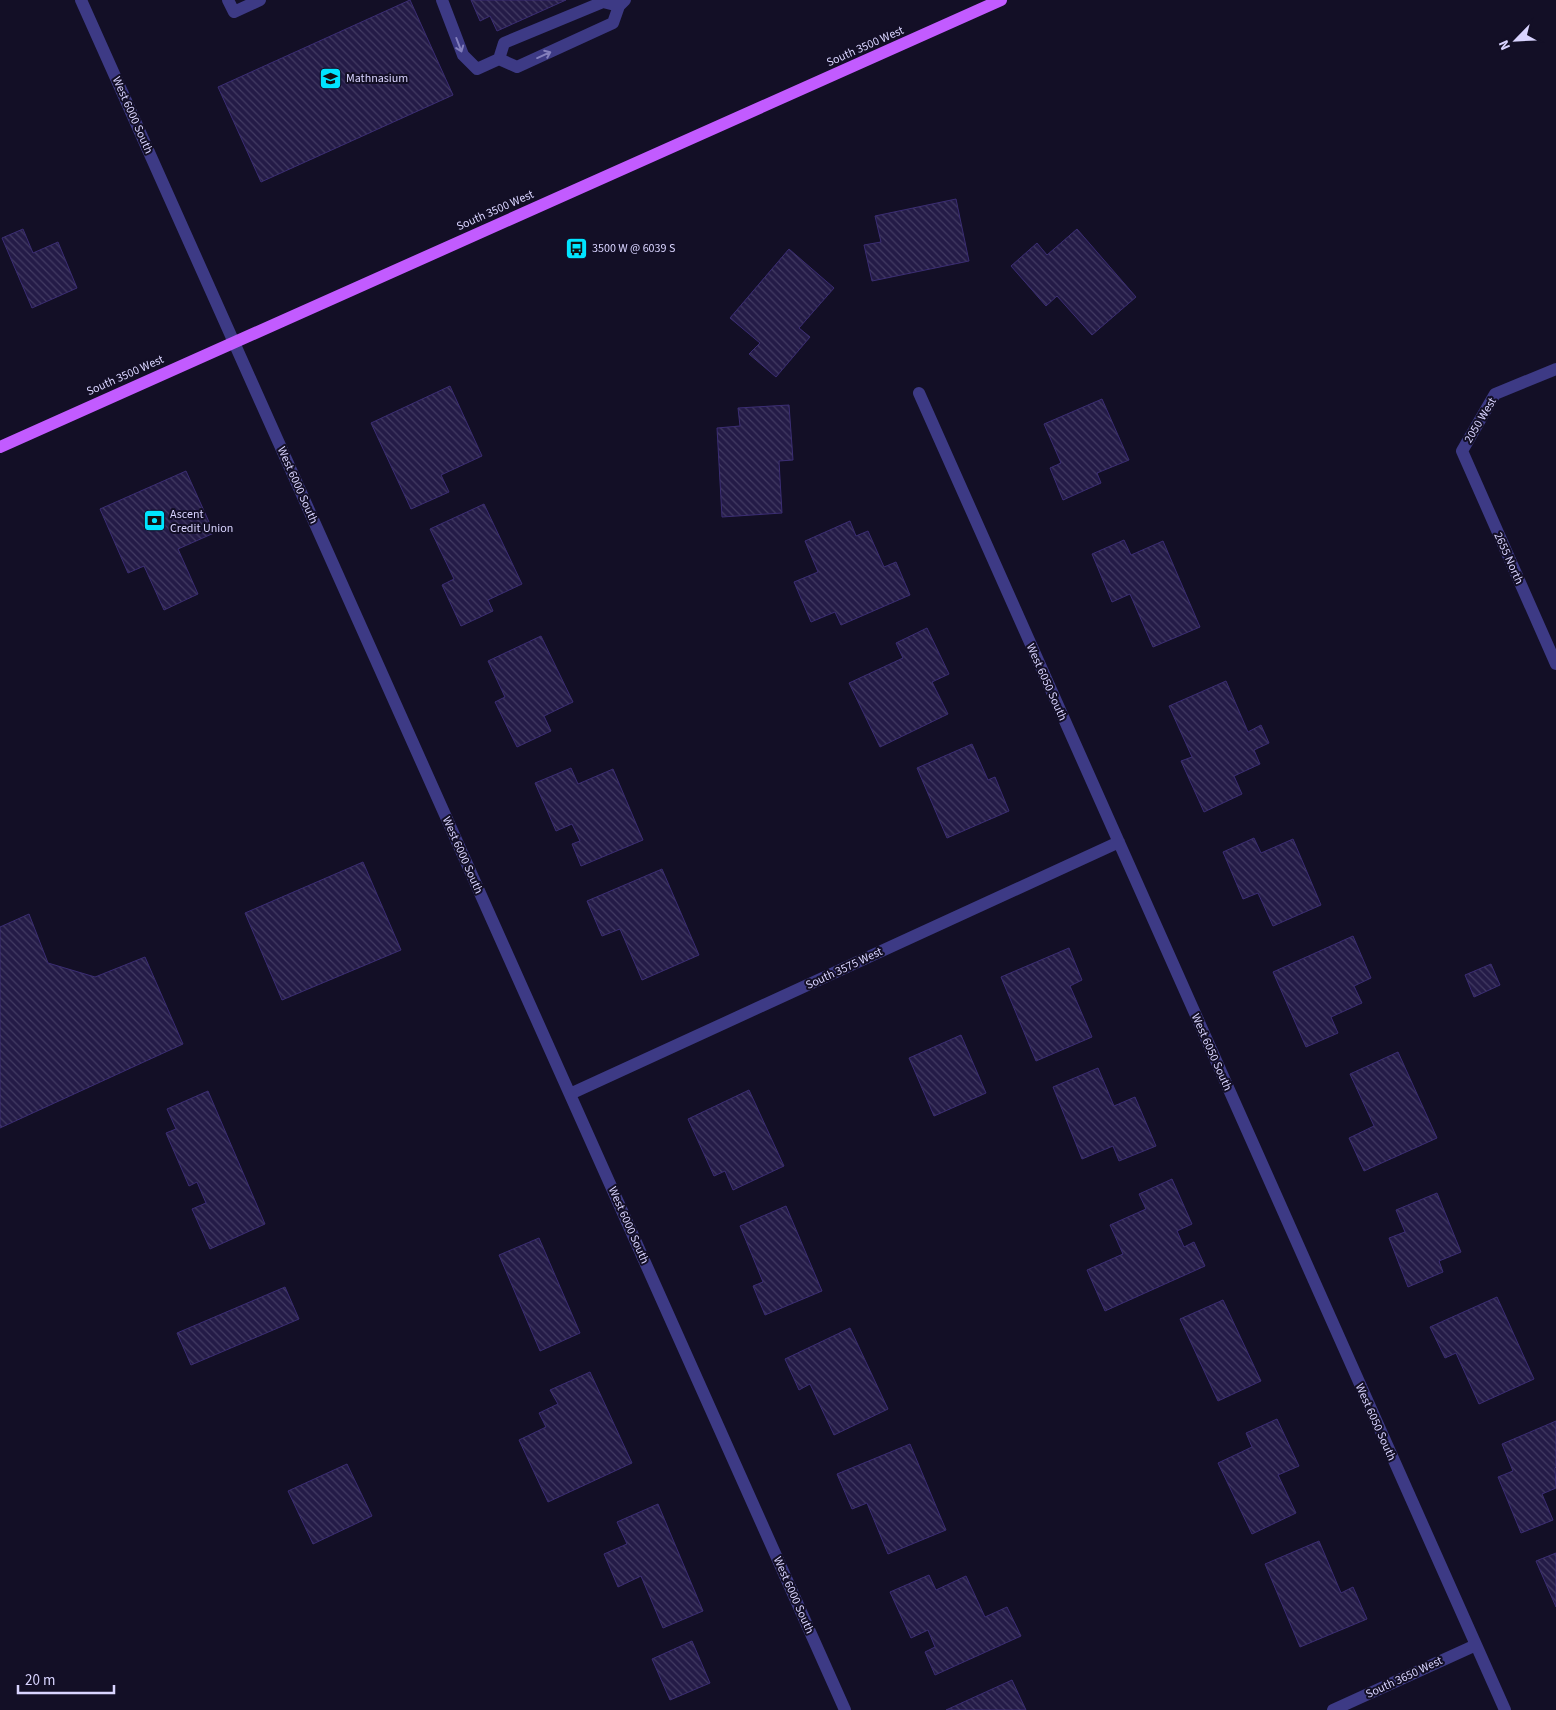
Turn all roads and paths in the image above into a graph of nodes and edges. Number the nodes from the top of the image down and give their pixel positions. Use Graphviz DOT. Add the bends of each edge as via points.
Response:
graph roads {
  1 [pos="81,0"];
  2 [pos="228,0"];
  3 [pos="260,0"];
  4 [pos="442,0"];
  5 [pos="1001,0"];
  6 [pos="622,3"];
  7 [pos="499,59"];
  8 [pos="234,341"];
  9 [pos="1556,369"];
  10 [pos="919,393"];
  11 [pos="0,447"];
  12 [pos="1462,451"];
  13 [pos="1556,664"];
  14 [pos="1119,842"];
  15 [pos="570,1094"];
  16 [pos="1476,1645"];
  17 [pos="845,1710"];
  18 [pos="1333,1710"];
  19 [pos="1505,1710"];
  1 -- 8 [label="street, West 6000 South"];
  2 -- 3 [label="street" via="234,12"];
  4 -- 7 [label="street, one-way" via="463,55 477,69"];
  5 -- 8 [label="main road, South 3500 West"];
  6 -- 7 [label="street" via="603,2 504,43"];
  7 -- 6 [label="street, one-way" via="517,67 613,24"];
  8 -- 11 [label="main road, South 3500 West"];
  8 -- 15 [label="street, West 6000 South"];
  9 -- 12 [label="street, 2050 West" via="1495,394"];
  10 -- 14 [label="street, West 6050 South"];
  12 -- 13 [label="street, 2655 North"];
  14 -- 15 [label="street, South 3575 West"];
  14 -- 16 [label="street, West 6050 South"];
  15 -- 17 [label="street, West 6000 South"];
  16 -- 18 [label="street, South 3650 West"];
  16 -- 19 [label="street, West 6050 South"];
}
